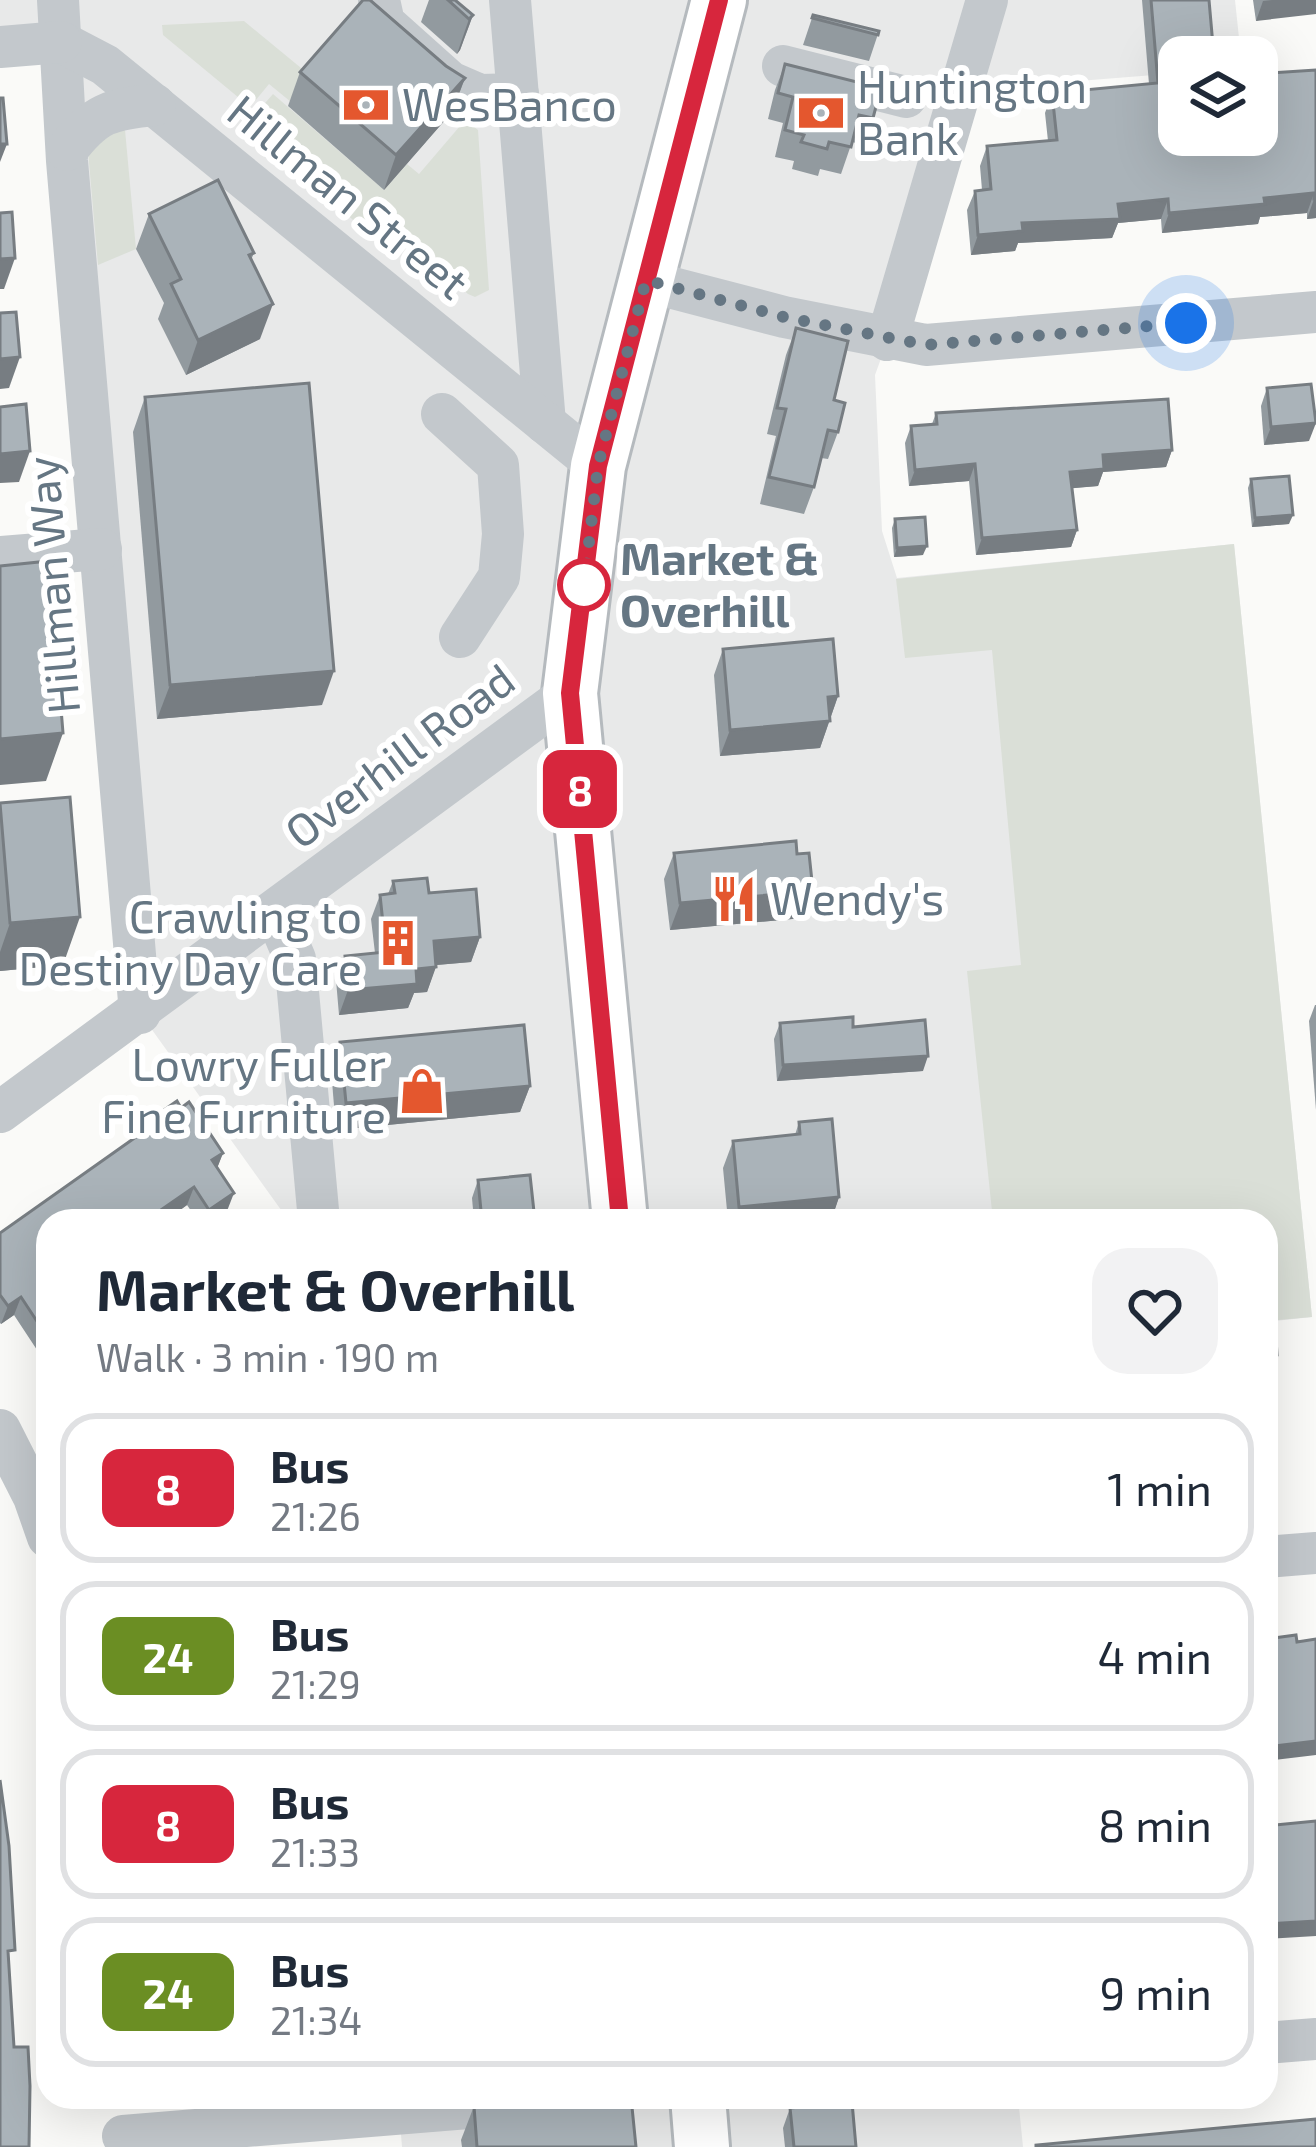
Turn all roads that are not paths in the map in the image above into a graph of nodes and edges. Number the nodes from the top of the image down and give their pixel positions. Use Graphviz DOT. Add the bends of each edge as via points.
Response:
graph roads {
  1 [pos="58,0"];
  2 [pos="379,0"];
  3 [pos="510,0"];
  4 [pos="719,0"];
  5 [pos="987,0"];
  6 [pos="61,43"];
  7 [pos="0,47"];
  8 [pos="784,66"];
  9 [pos="518,94"];
  10 [pos="906,97"];
  11 [pos="155,105"];
  12 [pos="67,150"];
  13 [pos="646,280"];
  14 [pos="1316,312"];
  15 [pos="887,340"];
  16 [pos="442,414"];
  17 [pos="545,423"];
  18 [pos="598,466"];
  19 [pos="101,549"];
  20 [pos="0,557"];
  21 [pos="460,637"];
  22 [pos="570,693"];
  23 [pos="275,912"];
  24 [pos="140,1012"];
  25 [pos="0,1112"];
  26 [pos="318,1209"];
  27 [pos="619,1209"];
  28 [pos="0,1430"];
  29 [pos="36,1503"];
  30 [pos="1316,1553"];
  31 [pos="1278,1556"];
  32 [pos="1316,2039"];
  33 [pos="1278,2042"];
  34 [pos="492,2109"];
  35 [pos="699,2109"];
  36 [pos="400,2119"];
  37 [pos="123,2127"];
  38 [pos="703,2147"];
  1 -- 6 [label="street"];
  2 -- 9 [label="street" via="384,22 450,82 480,95"];
  3 -- 9 [label="street"];
  4 -- 13 [label="main road"];
  5 -- 15 [label="street"];
  6 -- 7 [label="street"];
  6 -- 11 [label="street, Hillman Street" via="105,64"];
  6 -- 12 [label="street, Hillman Way"];
  8 -- 10 [label="street"];
  9 -- 17 [label="street"];
  11 -- 12 [label="street" via="97,117"];
  11 -- 17 [label="street, Hillman Street"];
  12 -- 19 [label="street, Hillman Way"];
  13 -- 15 [label="street"];
  13 -- 18 [label="main road"];
  14 -- 15 [label="street" via="926,345"];
  16 -- 21 [label="street" via="498,465 499,577"];
  17 -- 18 [label="street, Hillman Street"];
  18 -- 22 [label="main road"];
  19 -- 20 [label="street"];
  19 -- 24 [label="street, Hillman Way"];
  22 -- 23 [label="street, Overhill Road"];
  22 -- 27 [label="main road"];
  23 -- 24 [label="street, Overhill Road"];
  23 -- 26 [label="street" via="295,959"];
  24 -- 25 [label="street, Overhill Road"];
  28 -- 29 [label="street"];
  30 -- 31 [label="street"];
  32 -- 33 [label="street"];
  34 -- 36 [label="street"];
  35 -- 38 [label="main road"];
  36 -- 37 [label="street"];
}
